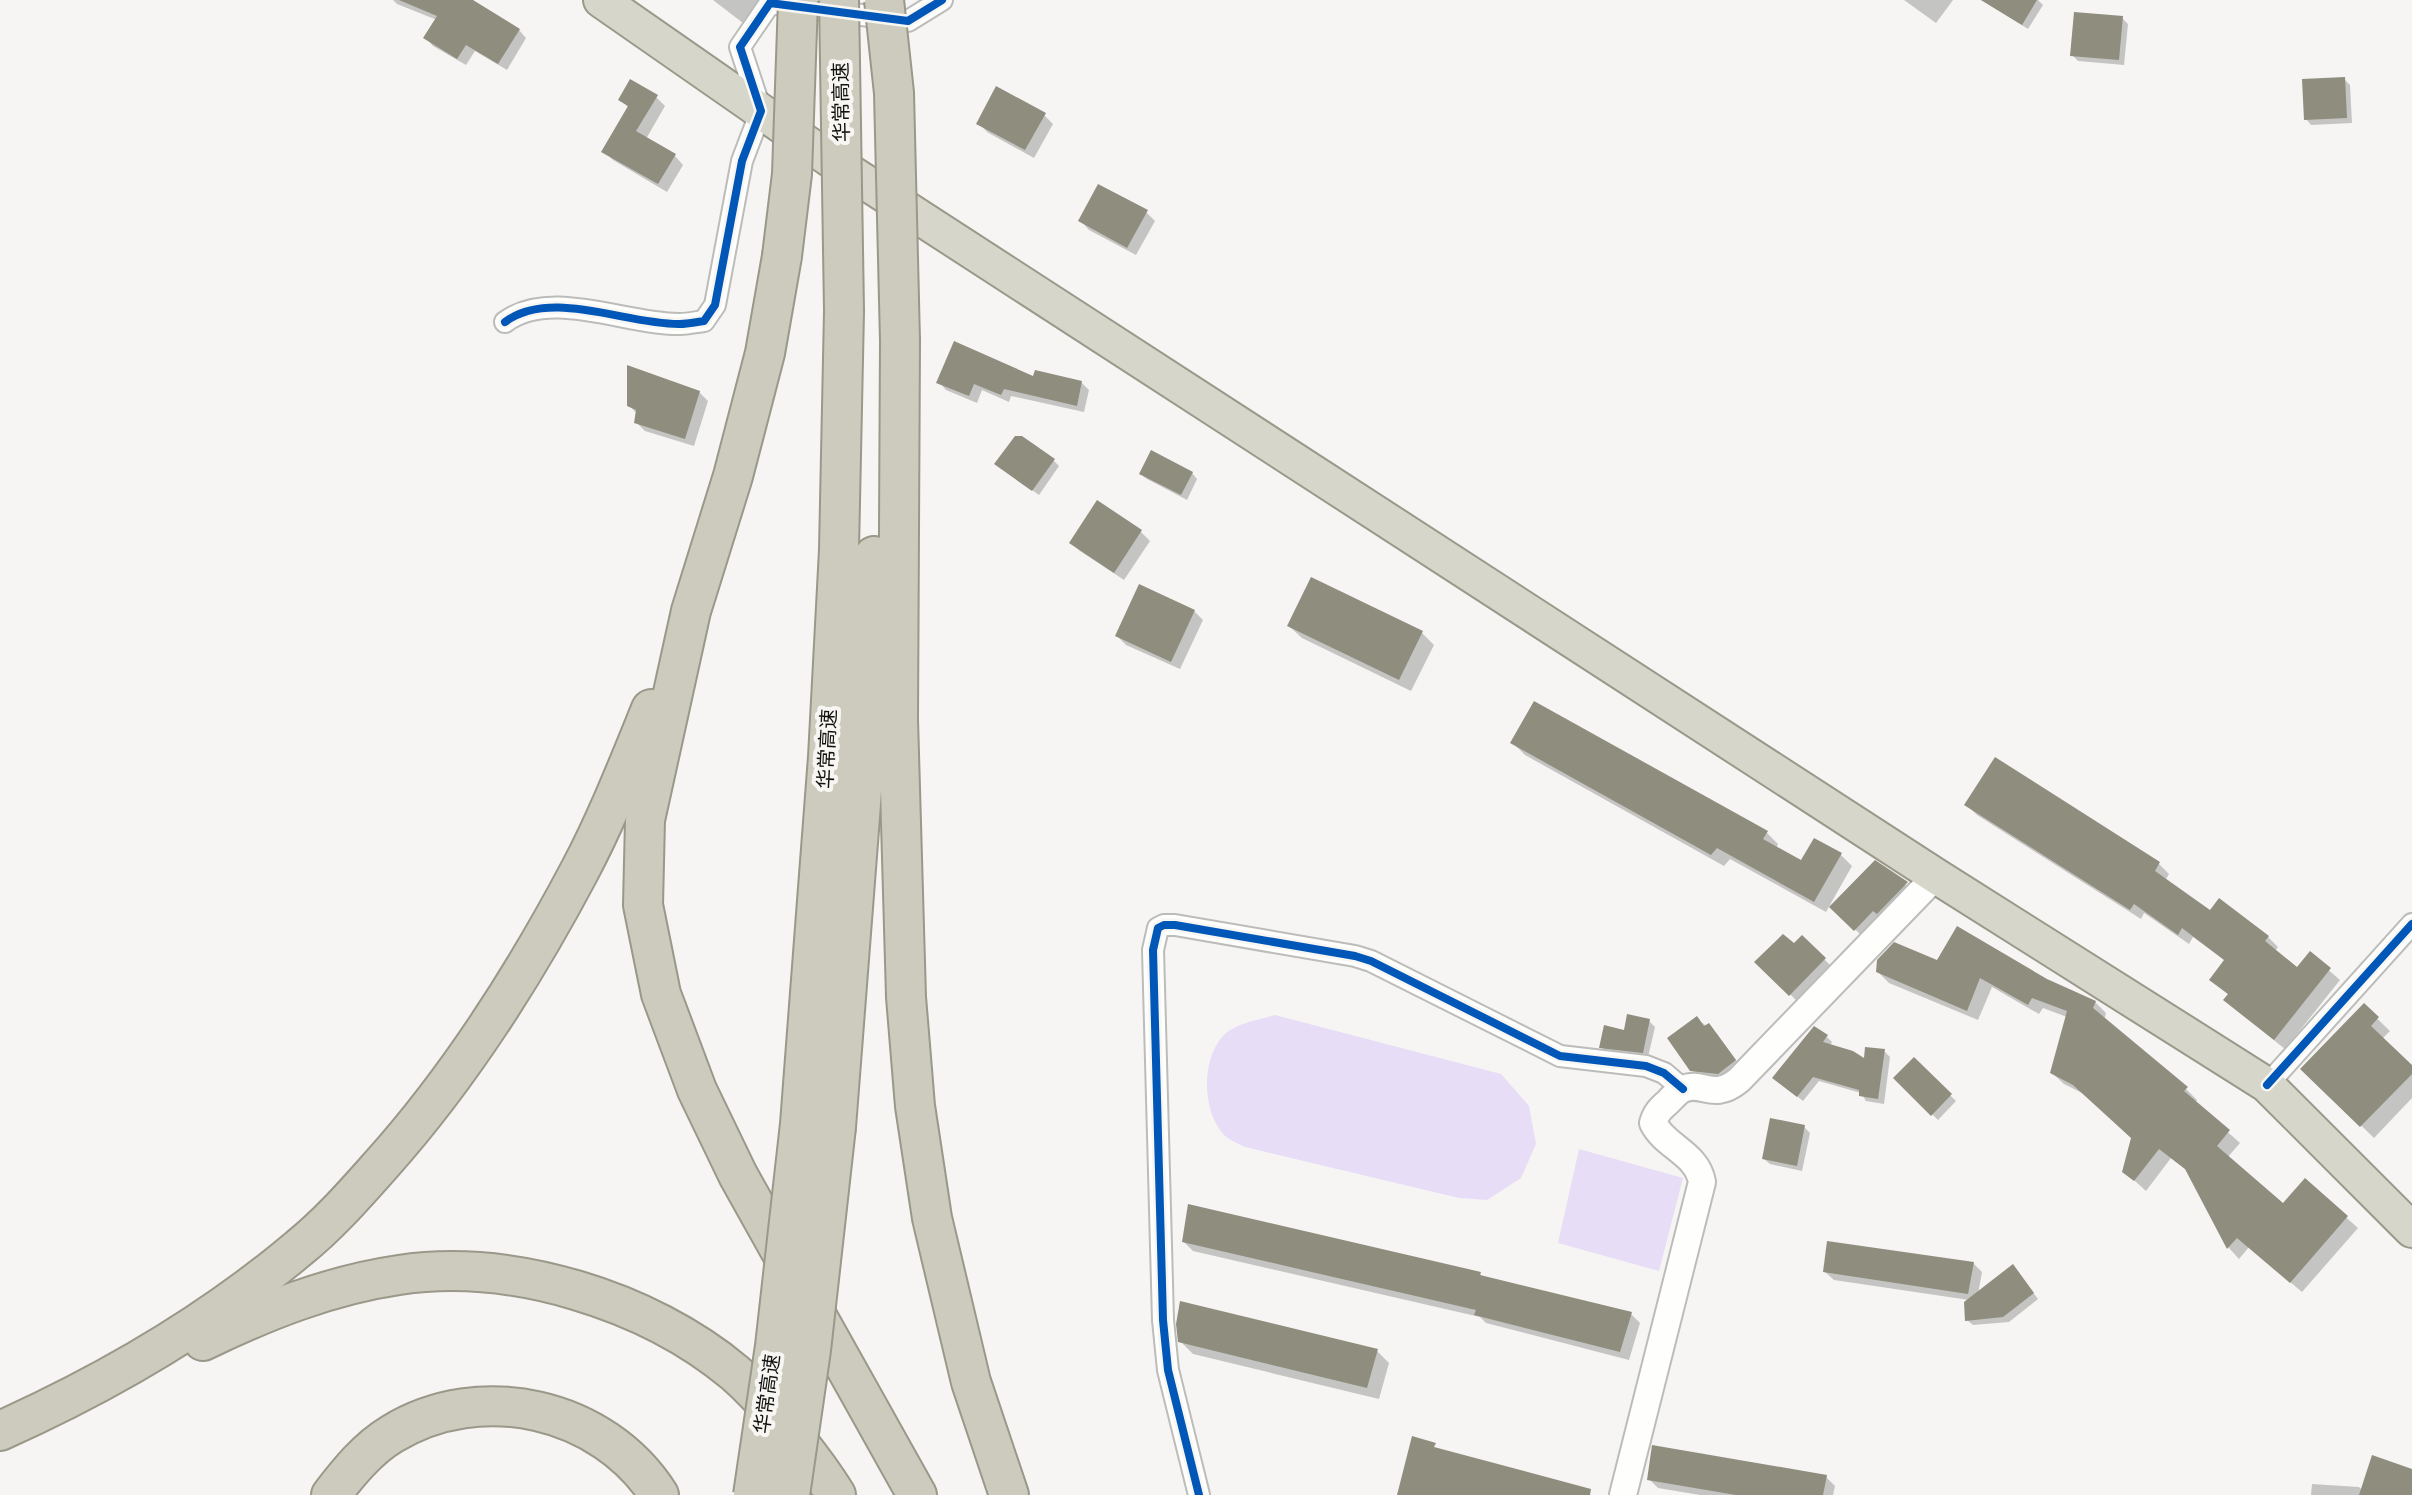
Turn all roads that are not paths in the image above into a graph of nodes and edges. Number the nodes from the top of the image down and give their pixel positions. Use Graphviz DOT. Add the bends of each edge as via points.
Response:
graph roads {
  1 [pos="601,0"];
  2 [pos="798,0"];
  3 [pos="839,0"];
  4 [pos="873,0"];
  5 [pos="884,0"];
  6 [pos="942,0"];
  7 [pos="761,111"];
  8 [pos="505,322"];
  9 [pos="889,336"];
  10 [pos="691,611"];
  11 [pos="1936,876"];
  12 [pos="2412,924"];
  13 [pos="2267,1085"];
  14 [pos="1683,1089"];
  15 [pos="818,1126"];
  16 [pos="2412,1230"];
  17 [pos="1,1430"];
  18 [pos="331,1495"];
  19 [pos="659,1495"];
  20 [pos="753,1495"];
  21 [pos="790,1495"];
  22 [pos="836,1495"];
  23 [pos="917,1495"];
  24 [pos="1009,1495"];
  25 [pos="1199,1495"];
  26 [pos="1623,1495"];
  1 -- 7 [label="highway"];
  2 -- 10 [label="highway, bridge" via="792,174 782,256 765,353"];
  3 -- 15 [label="highway, 华常高速, bridge" via="844,311"];
  4 -- 9 [label="highway, 华常高速"];
  5 -- 9 [label="highway, bridge" via="894,93"];
  6 -- 7 [label="street" via="908,21 770,3 740,47"];
  7 -- 8 [label="street" via="742,161 715,305 704,321 678,324 557,308 518,312"];
  7 -- 11 [label="highway"];
  9 -- 15 [label="highway, 华常高速" via="865,752"];
  9 -- 24 [label="highway" via="906,997 915,1106 932,1218 971,1382"];
  10 -- 17 [label="highway" via="582,868 479,1042 415,1127 301,1247 243,1292 111,1376"];
  10 -- 23 [label="highway" via="645,820 643,905 661,994 697,1090 738,1175"];
  11 -- 13 [label="highway"];
  11 -- 14 [label="street" via="1739,1080 1712,1092"];
  12 -- 13 [label="street"];
  13 -- 16 [label="highway"];
  14 -- 25 [label="street" via="1646,1066 1560,1056 1363,958 1175,925 1158,928 1153,950 1163,1320 1168,1370"];
  14 -- 26 [label="street" via="1657,1111 1653,1123 1694,1162 1702,1182"];
  15 -- 20 [label="highway, 华常高速, bridge" via="775,1346"];
  15 -- 21 [label="highway, 华常高速, bridge" via="811,1350"];
  17 -- 22 [label="highway" via="325,1291 401,1275 478,1272 538,1281 606,1300 670,1329 735,1374"];
  18 -- 19 [label="highway" via="353,1466 391,1434 435,1415 484,1405 531,1409 578,1423 617,1449"];
}
